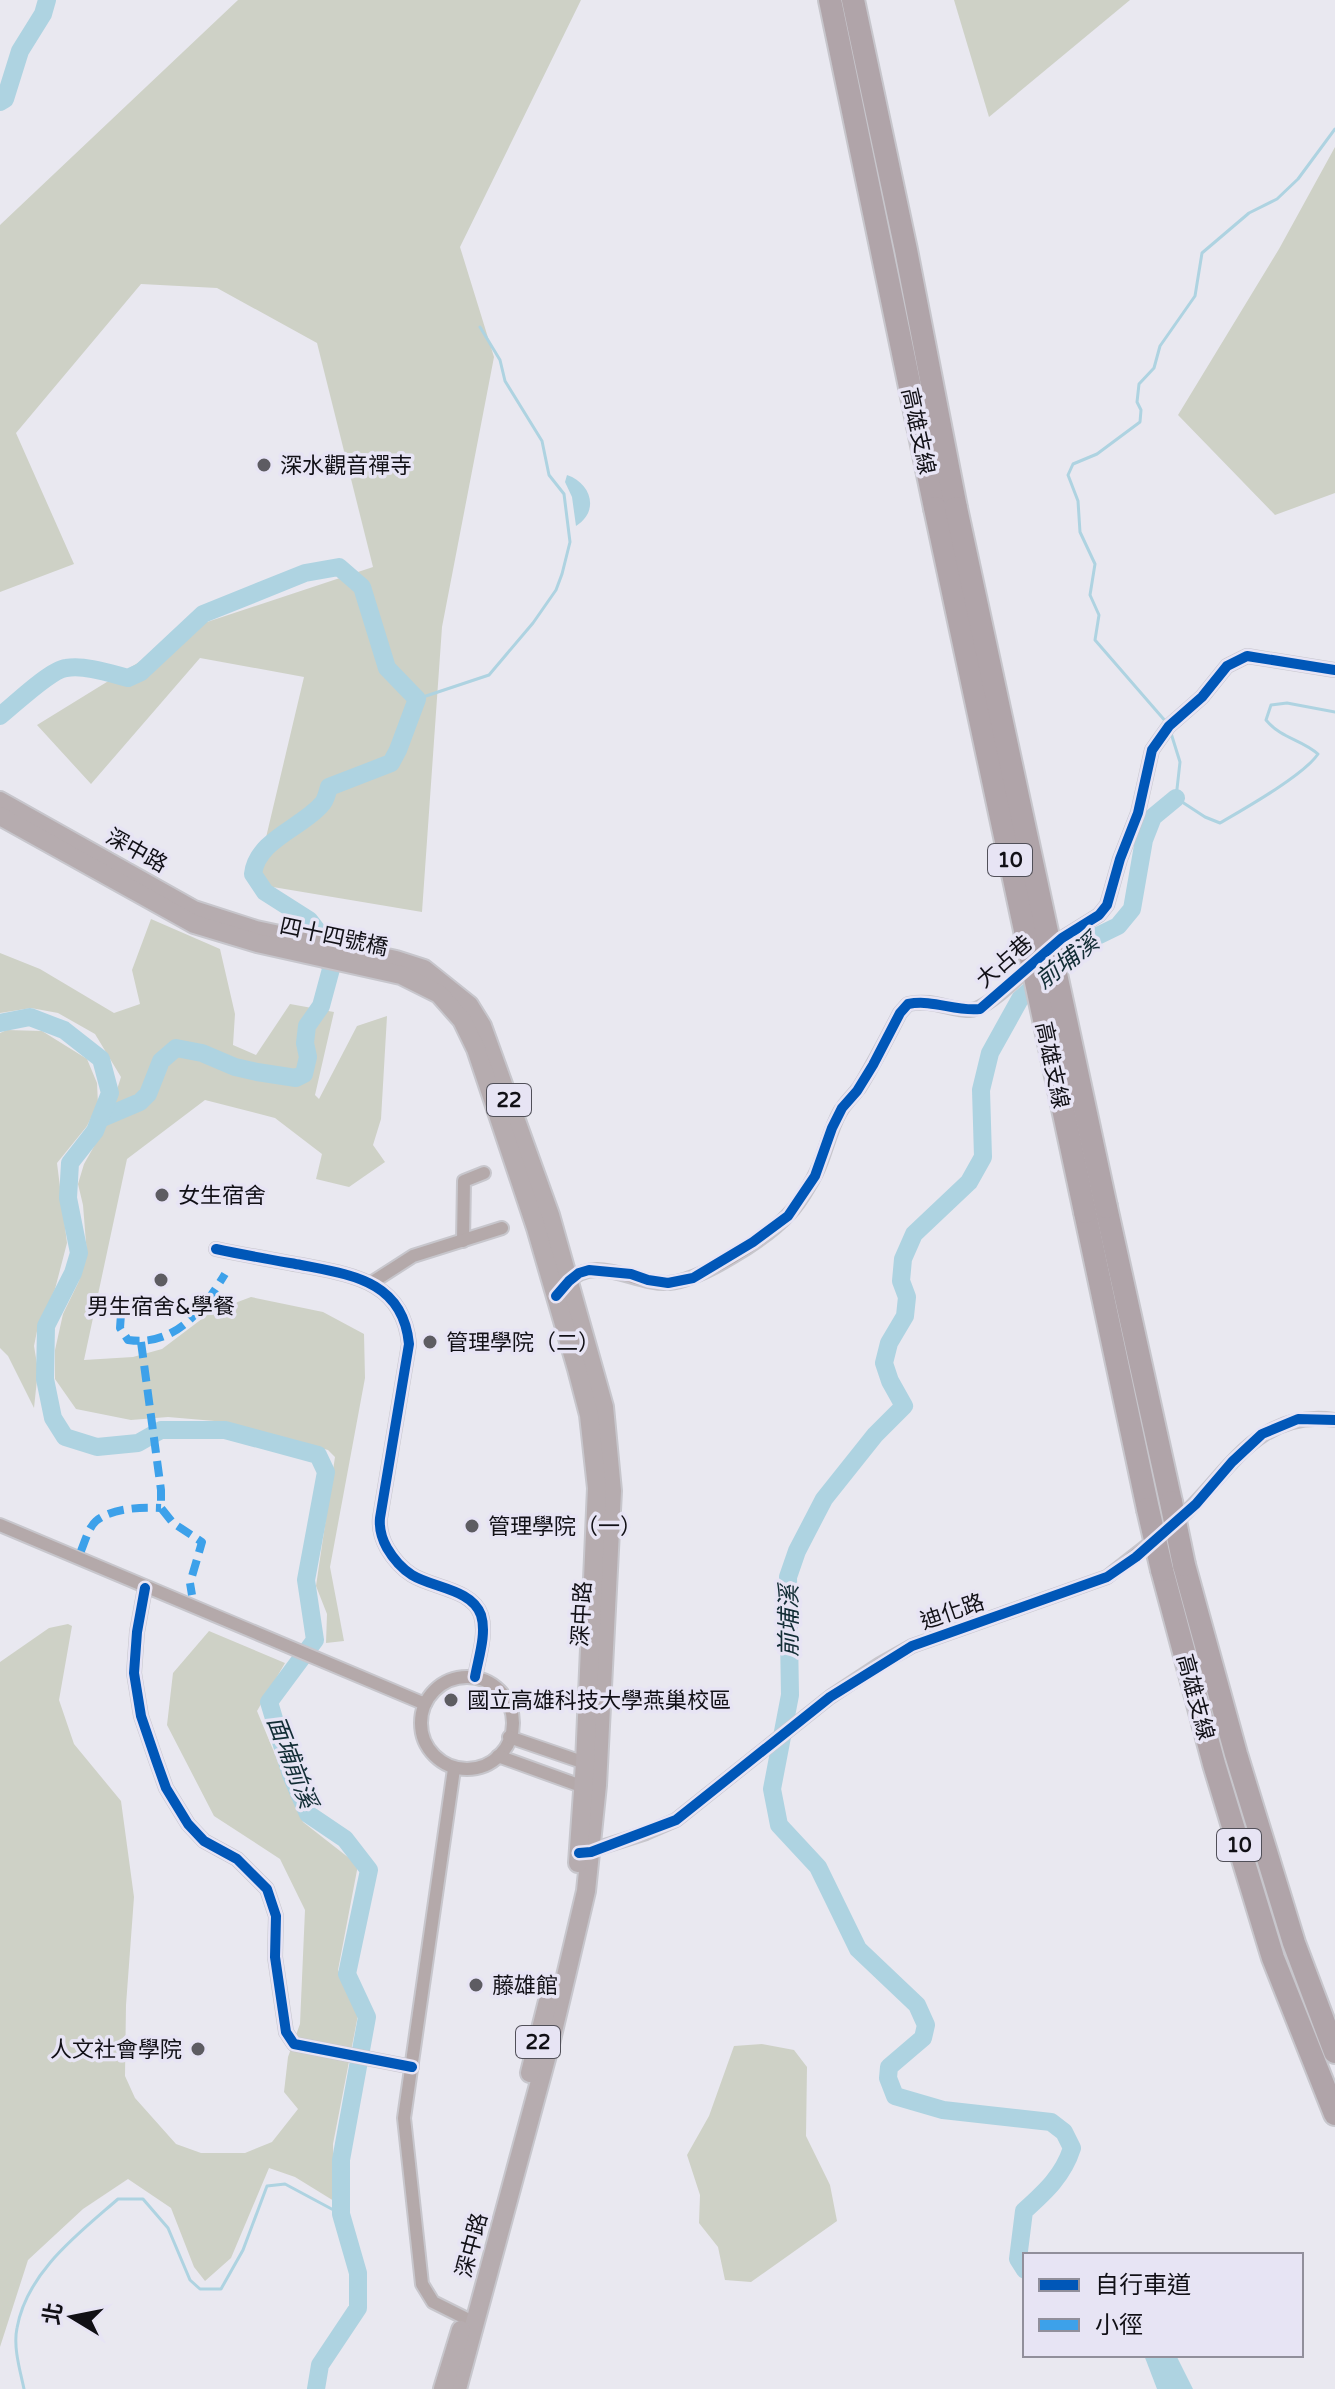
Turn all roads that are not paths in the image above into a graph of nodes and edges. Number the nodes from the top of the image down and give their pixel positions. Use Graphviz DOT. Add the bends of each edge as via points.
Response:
graph roads {
  1 [pos="830,0"];
  2 [pos="853,0"];
  3 [pos="946,508"];
  4 [pos="1335,670"];
  5 [pos="0,801"];
  6 [pos="0,816"];
  7 [pos="256,936"];
  8 [pos="398,968"];
  9 [pos="484,1173"];
  10 [pos="1096,1210"];
  11 [pos="502,1228"];
  12 [pos="463,1241"];
  13 [pos="216,1249"];
  14 [pos="574,1277"];
  15 [pos="371,1283"];
  16 [pos="556,1296"];
  17 [pos="1335,1420"];
  18 [pos="0,1525"];
  19 [pos="1173,1567"];
  20 [pos="145,1588"];
  21 [pos="475,1677"];
  22 [pos="425,1704"];
  23 [pos="509,1737"];
  24 [pos="498,1756"];
  25 [pos="585,1763"];
  26 [pos="454,1769"];
  27 [pos="590,1783"];
  28 [pos="585,1852"];
  29 [pos="1335,2052"];
  30 [pos="406,2066"];
  31 [pos="1335,2114"];
  32 [pos="470,2320"];
  33 [pos="443,2389"];
  34 [pos="457,2389"];
  1 -- 3 [label="highway, 高雄支線 / 10"];
  2 -- 3 [label="highway, 高雄支線 / 10" via="906,250"];
  3 -- 10 [label="highway, 高雄支線 / 10, bridge"];
  4 -- 14 [label="street, 大占巷" via="1247,656 1227,666 1152,750 1138,813 1107,905 980,1009 908,1004 842,1108 815,1176 788,1216 693,1278 668,1283 602,1270"];
  5 -- 7 [label="main road, 深中路 / 22" via="194,910"];
  6 -- 7 [label="main road, 深中路 / 22" via="194,924"];
  7 -- 8 [label="main road, 四十四號橋 / 22"];
  8 -- 14 [label="main road, 深中路 / 22" via="431,973 469,1005 482,1026"];
  8 -- 16 [label="main road, 深中路 / 22" via="439,994 462,1020 476,1049"];
  9 -- 12 [label="street" via="464,1181"];
  10 -- 19 [label="highway, 高雄支線 / 10, bridge" via="1171,1502"];
  10 -- 19 [label="highway, 高雄支線 / 10, bridge" via="1148,1509"];
  11 -- 12 [label="street"];
  12 -- 15 [label="street" via="413,1256"];
  13 -- 15 [label="street"];
  14 -- 16 [label="street"];
  14 -- 27 [label="main road, 深中路 / 22" via="604,1407 612,1491"];
  15 -- 21 [label="street" via="400,1312 409,1344 380,1518 383,1540 396,1563 415,1577 475,1604 483,1631"];
  16 -- 25 [label="main road, 深中路 / 22" via="595,1452"];
  17 -- 28 [label="street, 迪化路" via="1298,1419 1262,1434 1196,1504 1107,1577 912,1646 830,1697 676,1820"];
  18 -- 20 [label="street"];
  19 -- 29 [label="highway, 高雄支線 / 10" via="1294,1943"];
  19 -- 31 [label="highway, 高雄支線 / 10" via="1214,1764 1273,1958"];
  20 -- 22 [label="street"];
  20 -- 30 [label="street" via="134,1673 141,1716 166,1788 188,1824 204,1841 237,1859 267,1889 276,1916 275,1957 286,2032 294,2044"];
  21 -- 22 [label="street" via="445,1682"];
  21 -- 23 [label="street" via="488,1682 508,1703"];
  22 -- 26 [label="street" via="421,1717 426,1744"];
  23 -- 24 [label="street"];
  23 -- 25 [label="street"];
  24 -- 26 [label="street" via="487,1764"];
  24 -- 27 [label="street"];
  25 -- 27 [label="main road, 深中路 / 22"];
  26 -- 30 [label="street"];
  27 -- 28 [label="main road, 深中路 / 22"];
  28 -- 32 [label="main road, 深中路 / 22"];
  30 -- 32 [label="street" via="404,2118 422,2284 433,2302"];
  32 -- 33 [label="main road, 22"];
  32 -- 34 [label="main road, 22"];
}
